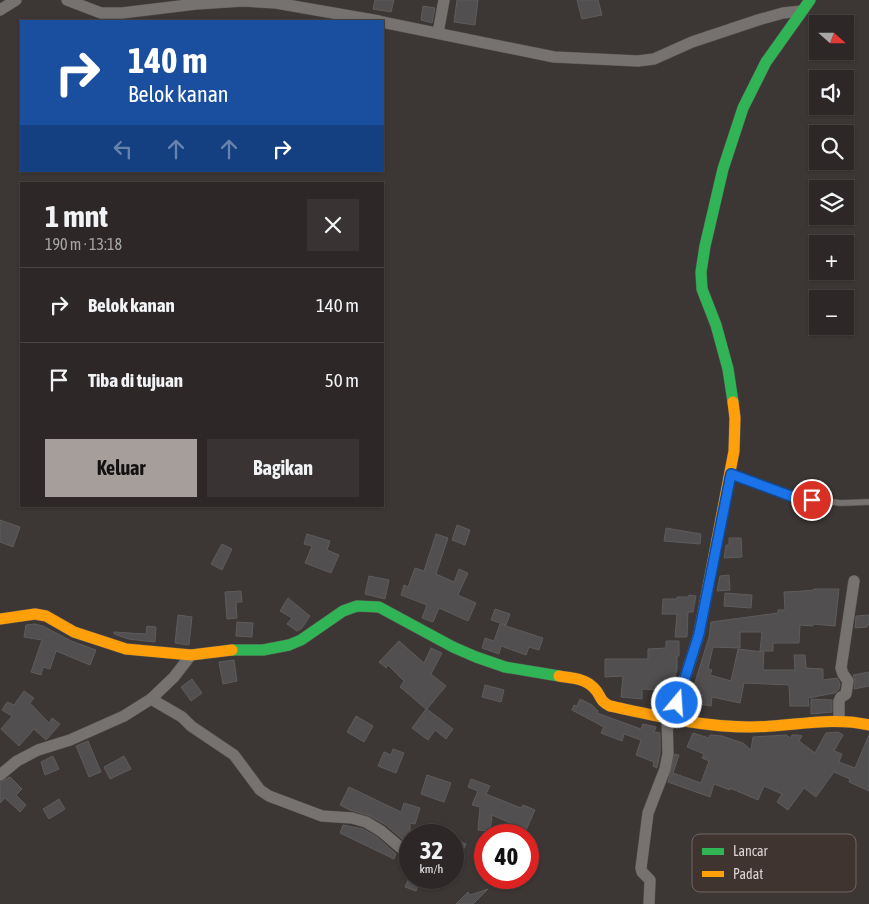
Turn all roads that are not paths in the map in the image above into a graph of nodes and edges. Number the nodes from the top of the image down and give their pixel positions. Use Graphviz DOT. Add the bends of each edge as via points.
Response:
graph roads {
  1 [pos="16,0"];
  2 [pos="67,0"];
  3 [pos="444,0"];
  4 [pos="810,0"];
  5 [pos="0,10"];
  6 [pos="802,11"];
  7 [pos="373,20"];
  8 [pos="384,22"];
  9 [pos="438,33"];
  10 [pos="731,474"];
  11 [pos="869,502"];
  12 [pos="854,581"];
  13 [pos="0,620"];
  14 [pos="191,655"];
  15 [pos="151,699"];
  16 [pos="670,719"];
  17 [pos="839,721"];
  18 [pos="869,726"];
  19 [pos="0,775"];
  20 [pos="399,846"];
  21 [pos="649,904"];
  1 -- 5 [label="street"];
  2 -- 7 [label="street" via="101,13 243,1"];
  3 -- 9 [label="street"];
  4 -- 6 [label="street"];
  6 -- 9 [label="street" via="758,20 643,61 554,57"];
  6 -- 10 [label="street" via="766,62 744,108 723,169 701,272 702,289 716,325 732,391 735,418"];
  8 -- 9 [label="street"];
  10 -- 11 [label="lane" via="796,498 841,503"];
  10 -- 16 [label="street" via="699,634"];
  12 -- 17 [label="street" via="841,668 848,680 847,691 839,701"];
  13 -- 14 [label="street" via="46,616 74,632 126,649"];
  14 -- 15 [label="street"];
  14 -- 16 [label="street" via="289,645 343,611 357,606 379,607 476,657 505,668 582,680 594,688 602,702 608,705"];
  15 -- 19 [label="street" via="124,716 38,750"];
  15 -- 20 [label="street" via="234,755 260,790 269,796 322,816 366,822"];
  16 -- 17 [label="street" via="742,727"];
  16 -- 21 [label="street" via="668,754 648,813 641,869 650,881"];
  17 -- 18 [label="street" via="852,720"];
}
